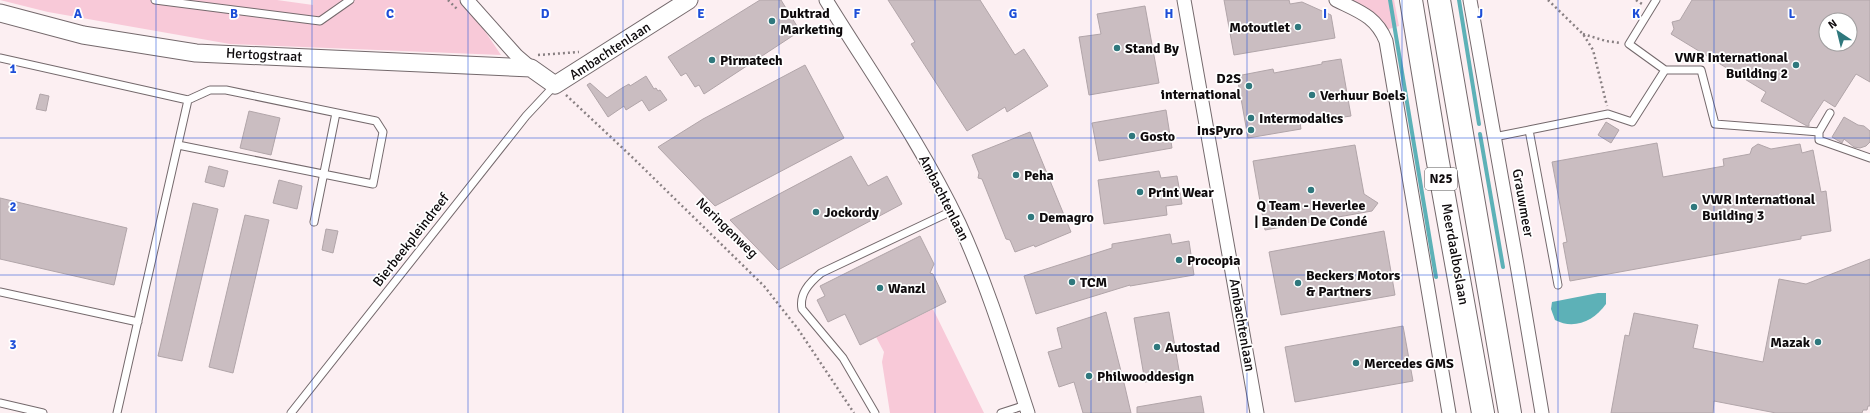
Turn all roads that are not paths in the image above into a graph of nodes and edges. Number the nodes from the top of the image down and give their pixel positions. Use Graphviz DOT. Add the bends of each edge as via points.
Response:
graph roads {
  1 [pos="155,0"];
  2 [pos="350,0"];
  3 [pos="467,0"];
  4 [pos="689,0"];
  5 [pos="826,0"];
  6 [pos="1184,0"];
  7 [pos="1336,0"];
  8 [pos="1411,0"];
  9 [pos="1438,0"];
  10 [pos="1470,0"];
  11 [pos="1656,0"];
  12 [pos="0,13"];
  13 [pos="0,58"];
  14 [pos="531,68"];
  15 [pos="1665,70"];
  16 [pos="555,85"];
  17 [pos="188,100"];
  18 [pos="336,113"];
  19 [pos="1830,113"];
  20 [pos="1530,130"];
  21 [pos="1819,132"];
  22 [pos="1494,137"];
  23 [pos="178,145"];
  24 [pos="1870,158"];
  25 [pos="323,174"];
  26 [pos="952,211"];
  27 [pos="314,222"];
  28 [pos="1558,284"];
  29 [pos="0,292"];
  30 [pos="138,322"];
  31 [pos="0,403"];
  32 [pos="1027,409"];
  33 [pos="43,413"];
  34 [pos="117,413"];
  35 [pos="291,413"];
  36 [pos="875,413"];
  37 [pos="1001,413"];
  38 [pos="1257,413"];
  39 [pos="1449,413"];
  40 [pos="1483,413"];
  41 [pos="1510,413"];
  42 [pos="1542,413"];
  1 -- 2 [label="lane" via="320,21"];
  3 -- 14 [label="street"];
  4 -- 16 [label="street, Ambachtenlaan"];
  5 -- 26 [label="street, Ambachtenlaan" via="922,154"];
  6 -- 38 [label="street, Ambachtenlaan"];
  7 -- 39 [label="street" via="1366,14 1382,31 1386,41"];
  8 -- 40 [label="highway, Meerdaalboslaan / N25"];
  9 -- 41 [label="highway, Meerdaalboslaan / N25"];
  10 -- 22 [label="street, Grauwmeer"];
  11 -- 15 [label="lane" via="1629,44"];
  12 -- 14 [label="street, Hertogstraat" via="83,35 196,52"];
  13 -- 17 [label="lane"];
  14 -- 16 [label="street, Ambachtenlaan"];
  15 -- 20 [label="lane" via="1632,122 1608,114"];
  15 -- 21 [label="lane" via="1701,70 1715,124"];
  16 -- 35 [label="lane, Bierbeekpleindreef" via="526,116"];
  17 -- 18 [label="lane" via="210,90 226,90"];
  17 -- 23 [label="lane"];
  18 -- 25 [label="lane"];
  18 -- 25 [label="lane" via="376,121 383,132 373,184"];
  19 -- 21 [label="lane"];
  20 -- 22 [label="lane"];
  20 -- 28 [label="lane"];
  21 -- 24 [label="lane" via="1819,140"];
  22 -- 42 [label="street, Grauwmeer"];
  23 -- 25 [label="lane"];
  23 -- 30 [label="lane"];
  25 -- 27 [label="lane"];
  26 -- 32 [label="street, Ambachtenlaan" via="977,263"];
  26 -- 36 [label="lane" via="821,273 810,282 804,293 802,310 843,358"];
  29 -- 30 [label="lane"];
  30 -- 34 [label="lane"];
  31 -- 33 [label="lane"];
  32 -- 37 [label="lane"];
}
